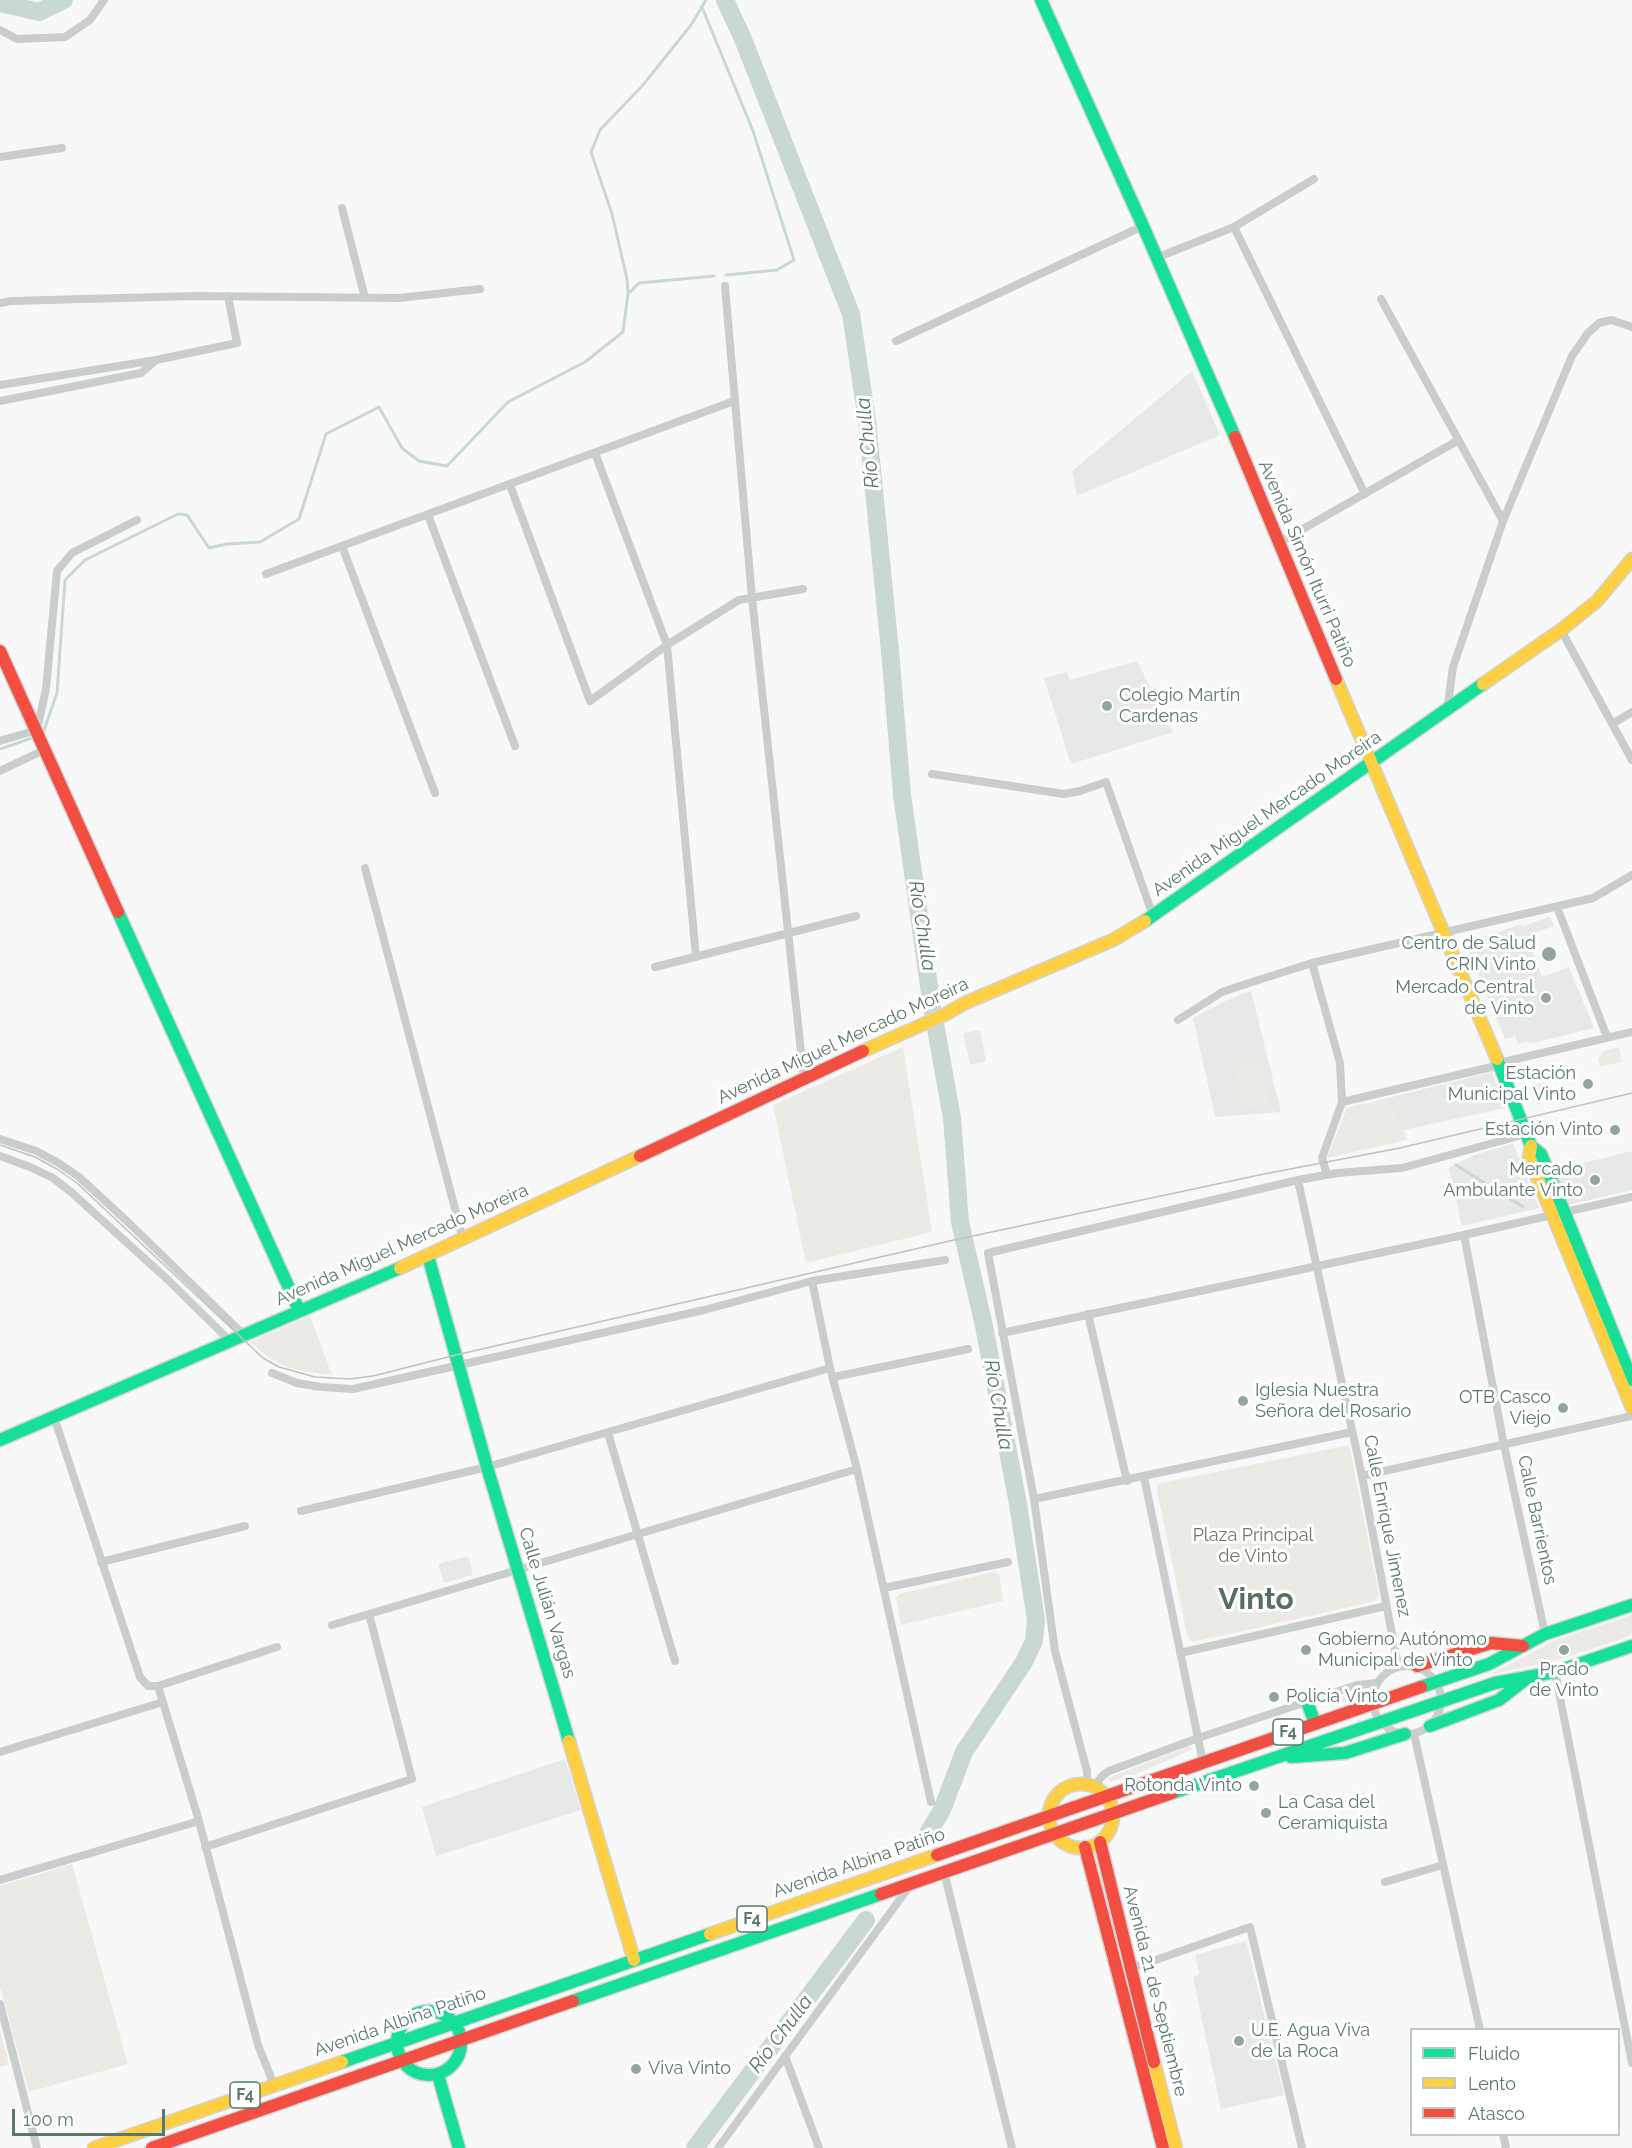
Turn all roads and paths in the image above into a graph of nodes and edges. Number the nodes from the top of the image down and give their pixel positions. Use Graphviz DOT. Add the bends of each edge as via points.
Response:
graph roads {
  1 [pos="104,0"];
  2 [pos="1041,0"];
  3 [pos="0,30"];
  4 [pos="62,148"];
  5 [pos="0,157"];
  6 [pos="1314,179"];
  7 [pos="342,208"];
  8 [pos="1143,226"];
  9 [pos="1234,227"];
  10 [pos="1156,258"];
  11 [pos="725,286"];
  12 [pos="480,289"];
  13 [pos="228,297"];
  14 [pos="364,298"];
  15 [pos="1381,299"];
  16 [pos="0,303"];
  17 [pos="1632,327"];
  18 [pos="896,341"];
  19 [pos="156,360"];
  20 [pos="0,385"];
  21 [pos="0,401"];
  22 [pos="734,401"];
  23 [pos="1457,441"];
  24 [pos="595,453"];
  25 [pos="510,485"];
  26 [pos="1365,494"];
  27 [pos="428,515"];
  28 [pos="137,520"];
  29 [pos="1503,521"];
  30 [pos="1280,542"];
  31 [pos="342,546"];
  32 [pos="1632,559"];
  33 [pos="266,574"];
  34 [pos="802,589"];
  35 [pos="752,598"];
  36 [pos="1561,630"];
  37 [pos="667,645"];
  38 [pos="0,651"];
  39 [pos="1447,711"];
  40 [pos="1632,712"];
  41 [pos="1612,724"];
  42 [pos="40,737"];
  43 [pos="0,741"];
  44 [pos="516,746"];
  45 [pos="1632,760"];
  46 [pos="1370,762"];
  47 [pos="0,771"];
  48 [pos="932,774"];
  49 [pos="435,793"];
  50 [pos="365,868"];
  51 [pos="1632,874"];
  52 [pos="1557,907"];
  53 [pos="856,916"];
  54 [pos="1153,916"];
  55 [pos="788,933"];
  56 [pos="1443,934"];
  57 [pos="696,957"];
  58 [pos="1312,963"];
  59 [pos="655,967"];
  60 [pos="1178,1020"];
  61 [pos="1632,1032"];
  62 [pos="1607,1037"];
  63 [pos="1499,1064"];
  64 [pos="804,1079"];
  65 [pos="1341,1102"];
  66 [pos="0,1139"];
  67 [pos="1528,1140"];
  68 [pos="0,1156"];
  69 [pos="1327,1175"];
  70 [pos="1298,1180"];
  71 [pos="1632,1197"];
  72 [pos="1558,1213"];
  73 [pos="1464,1235"];
  74 [pos="463,1239"];
  75 [pos="428,1256"];
  76 [pos="945,1260"];
  77 [pos="1317,1266"];
  78 [pos="812,1281"];
  79 [pos="299,1310"];
  80 [pos="1088,1314"];
  81 [pos="1002,1333"];
  82 [pos="246,1336"];
  83 [pos="231,1342"];
  84 [pos="968,1349"];
  85 [pos="459,1364"];
  86 [pos="830,1368"];
  87 [pos="272,1374"];
  88 [pos="834,1377"];
  89 [pos="1632,1380"];
  90 [pos="1632,1408"];
  91 [pos="1632,1416"];
  92 [pos="54,1417"];
  93 [pos="1352,1432"];
  94 [pos="608,1433"];
  95 [pos="0,1440"];
  96 [pos="1504,1445"];
  97 [pos="488,1467"];
  98 [pos="857,1469"];
  99 [pos="1362,1476"];
  100 [pos="1144,1477"];
  101 [pos="1127,1481"];
  102 [pos="1034,1499"];
  103 [pos="301,1511"];
  104 [pos="245,1526"];
  105 [pos="639,1533"];
  106 [pos="101,1562"];
  107 [pos="1008,1562"];
  108 [pos="518,1571"];
  109 [pos="884,1588"];
  110 [pos="1632,1605"];
  111 [pos="1386,1606"];
  112 [pos="369,1614"];
  113 [pos="333,1625"];
  114 [pos="1545,1634"];
  115 [pos="1523,1646"];
  116 [pos="277,1647"];
  117 [pos="1632,1647"];
  118 [pos="1180,1653"];
  119 [pos="675,1661"];
  120 [pos="1398,1666"];
  121 [pos="1417,1666"];
  122 [pos="1555,1672"];
  123 [pos="1530,1677"];
  124 [pos="1436,1682"];
  125 [pos="1377,1683"];
  126 [pos="158,1686"];
  127 [pos="1441,1701"];
  128 [pos="163,1702"];
  129 [pos="1307,1702"];
  130 [pos="1373,1703"];
  131 [pos="1382,1721"];
  132 [pos="1315,1723"];
  133 [pos="1430,1726"];
  134 [pos="1410,1734"];
  135 [pos="1198,1738"];
  136 [pos="0,1752"];
  137 [pos="1270,1759"];
  138 [pos="1203,1762"];
  139 [pos="1090,1786"];
  140 [pos="1106,1796"];
  141 [pos="931,1802"];
  142 [pos="1113,1814"];
  143 [pos="1049,1816"];
  144 [pos="199,1821"];
  145 [pos="1055,1834"];
  146 [pos="1100,1842"];
  147 [pos="205,1847"];
  148 [pos="1085,1848"];
  149 [pos="1443,1865"];
  150 [pos="944,1872"];
  151 [pos="0,1880"];
  152 [pos="1385,1882"];
  153 [pos="912,1883"];
  154 [pos="634,1960"];
  155 [pos="1124,1970"];
  156 [pos="0,2004"];
  157 [pos="454,2023"];
  158 [pos="1480,2028"];
  159 [pos="461,2040"];
  160 [pos="397,2042"];
  161 [pos="785,2056"];
  162 [pos="402,2061"];
  163 [pos="1632,2063"];
  164 [pos="438,2075"];
  165 [pos="273,2085"];
  166 [pos="37,2148"];
  167 [pos="94,2148"];
  168 [pos="152,2148"];
  169 [pos="459,2148"];
  170 [pos="718,2148"];
  171 [pos="819,2148"];
  172 [pos="1012,2148"];
  173 [pos="1163,2148"];
  174 [pos="1176,2148"];
  175 [pos="1302,2148"];
  1 -- 3 [label="street" via="90,20 65,37 17,39"];
  2 -- 8 [label="main road, Avenida Simón Iturri Patiño"];
  4 -- 5 [label="street"];
  6 -- 9 [label="street"];
  7 -- 14 [label="street"];
  8 -- 10 [label="main road, Avenida Simón Iturri Patiño"];
  8 -- 18 [label="street"];
  9 -- 10 [label="street"];
  9 -- 26 [label="street"];
  10 -- 30 [label="main road, Avenida Simón Iturri Patiño"];
  11 -- 22 [label="street"];
  12 -- 14 [label="street"];
  13 -- 14 [label="street"];
  13 -- 16 [label="street"];
  13 -- 19 [label="street" via="237,343"];
  15 -- 23 [label="street"];
  17 -- 29 [label="street" via="1611,320 1599,323 1572,356"];
  19 -- 20 [label="street"];
  19 -- 21 [label="street" via="141,373"];
  22 -- 24 [label="street"];
  22 -- 35 [label="street"];
  23 -- 26 [label="street"];
  23 -- 29 [label="street"];
  24 -- 25 [label="street"];
  24 -- 37 [label="street"];
  25 -- 27 [label="street"];
  25 -- 37 [label="street" via="590,701"];
  26 -- 30 [label="street"];
  27 -- 31 [label="street"];
  27 -- 44 [label="street"];
  28 -- 42 [label="street" via="72,554 57,570"];
  29 -- 39 [label="street" via="1453,667"];
  30 -- 46 [label="main road, Avenida Simón Iturri Patiño"];
  31 -- 33 [label="street"];
  31 -- 49 [label="street"];
  32 -- 36 [label="main road, Avenida Miguel Mercado Moreira" via="1597,600"];
  34 -- 35 [label="street"];
  35 -- 37 [label="street" via="739,600"];
  35 -- 55 [label="street"];
  36 -- 39 [label="main road, Avenida Miguel Mercado Moreira"];
  36 -- 41 [label="street"];
  37 -- 57 [label="street"];
  38 -- 42 [label="main road"];
  39 -- 46 [label="main road, Avenida Miguel Mercado Moreira"];
  40 -- 41 [label="street"];
  41 -- 45 [label="street"];
  42 -- 43 [label="street"];
  42 -- 47 [label="street"];
  42 -- 79 [label="main road"];
  46 -- 54 [label="main road, Avenida Miguel Mercado Moreira"];
  46 -- 56 [label="main road, Avenida Simón Iturri Patiño"];
  48 -- 54 [label="street" via="1064,794 1106,782"];
  50 -- 74 [label="street"];
  51 -- 52 [label="street" via="1593,898"];
  52 -- 56 [label="street"];
  52 -- 62 [label="street"];
  53 -- 55 [label="street"];
  54 -- 64 [label="main road, Avenida Miguel Mercado Moreira" via="1113,940 965,1003"];
  55 -- 57 [label="street"];
  55 -- 64 [label="street"];
  56 -- 58 [label="street"];
  56 -- 63 [label="main road, Avenida Simón Iturri Patiño"];
  57 -- 59 [label="street"];
  58 -- 60 [label="street" via="1222,992"];
  58 -- 65 [label="street" via="1340,1063"];
  61 -- 62 [label="street"];
  62 -- 63 [label="street"];
  63 -- 65 [label="street"];
  63 -- 67 [label="main road, Avenida Simón Iturri Patiño"];
  64 -- 74 [label="main road, Avenida Miguel Mercado Moreira"];
  65 -- 69 [label="street" via="1322,1158"];
  66 -- 82 [label="street" via="36,1151 79,1177"];
  67 -- 69 [label="street" via="1402,1168"];
  67 -- 72 [label="main road, Avenida Simón Iturri Patiño" via="1541,1154"];
  68 -- 83 [label="street" via="30,1167 72,1192"];
  69 -- 70 [label="street"];
  70 -- 77 [label="street, Calle Enrique Jimenez"];
  70 -- 81 [label="street" via="988,1253"];
  71 -- 72 [label="street"];
  72 -- 73 [label="street"];
  72 -- 89 [label="main road, Avenida Simón Iturri Patiño"];
  72 -- 90 [label="main road, Avenida Simón Iturri Patiño"];
  73 -- 77 [label="street"];
  73 -- 96 [label="street, Calle Barrientos"];
  74 -- 75 [label="main road, Avenida Miguel Mercado Moreira"];
  75 -- 79 [label="main road, Avenida Miguel Mercado Moreira"];
  75 -- 85 [label="main road, Calle Julián Vargas"];
  76 -- 78 [label="street"];
  77 -- 80 [label="street"];
  77 -- 93 [label="street, Calle Enrique Jimenez"];
  78 -- 85 [label="street" via="704,1310"];
  78 -- 86 [label="street"];
  79 -- 82 [label="main road, Avenida Miguel Mercado Moreira"];
  80 -- 81 [label="street"];
  80 -- 101 [label="street"];
  81 -- 102 [label="street"];
  82 -- 83 [label="main road, Avenida Miguel Mercado Moreira"];
  83 -- 92 [label="main road, Avenida Miguel Mercado Moreira"];
  84 -- 88 [label="street"];
  85 -- 87 [label="street" via="353,1389 297,1383"];
  85 -- 97 [label="main road, Calle Julián Vargas"];
  86 -- 88 [label="street"];
  86 -- 94 [label="street"];
  88 -- 98 [label="street"];
  91 -- 96 [label="street"];
  92 -- 95 [label="main road, Avenida Miguel Mercado Moreira"];
  92 -- 106 [label="street"];
  93 -- 99 [label="street, Calle Enrique Jimenez"];
  93 -- 100 [label="street"];
  94 -- 97 [label="street"];
  94 -- 105 [label="street"];
  96 -- 99 [label="street"];
  96 -- 114 [label="street, Calle Barrientos"];
  97 -- 103 [label="street"];
  97 -- 108 [label="main road, Calle Julián Vargas"];
  98 -- 105 [label="street"];
  98 -- 109 [label="street"];
  99 -- 111 [label="street, Calle Enrique Jimenez"];
  100 -- 101 [label="street"];
  100 -- 118 [label="street"];
  101 -- 102 [label="street"];
  102 -- 139 [label="street" via="1055,1651"];
  104 -- 106 [label="street"];
  105 -- 108 [label="street"];
  105 -- 119 [label="street"];
  106 -- 126 [label="street" via="140,1677 148,1686"];
  107 -- 109 [label="street"];
  108 -- 112 [label="street"];
  108 -- 154 [label="main road, Calle Julián Vargas"];
  109 -- 141 [label="street"];
  110 -- 114 [label="main road, Avenida Albina Patiño / F4"];
  111 -- 118 [label="street"];
  111 -- 120 [label="street, Calle Enrique Jimenez"];
  112 -- 113 [label="street"];
  112 -- 147 [label="street" via="412,1779"];
  114 -- 115 [label="main road, Avenida Albina Patiño / F4"];
  115 -- 121 [label="main road" via="1491,1643"];
  115 -- 124 [label="main road, Avenida Albina Patiño / F4" via="1489,1664"];
  116 -- 126 [label="street"];
  117 -- 122 [label="main road, Avenida Albina Patiño / F4"];
  118 -- 135 [label="street"];
  120 -- 121 [label="street"];
  120 -- 125 [label="street"];
  121 -- 124 [label="street"];
  122 -- 123 [label="main road, Avenida Albina Patiño / F4"];
  122 -- 163 [label="street"];
  123 -- 127 [label="main road, Avenida Albina Patiño / F4" via="1495,1683"];
  123 -- 133 [label="main road" via="1499,1700"];
  124 -- 127 [label="street"];
  124 -- 130 [label="main road, Avenida Albina Patiño / F4"];
  125 -- 129 [label="street" via="1357,1685"];
  125 -- 130 [label="street"];
  126 -- 128 [label="street"];
  127 -- 131 [label="main road, Avenida Albina Patiño / F4"];
  127 -- 133 [label="street"];
  128 -- 136 [label="street"];
  128 -- 144 [label="street"];
  129 -- 132 [label="main road"];
  129 -- 135 [label="street"];
  130 -- 131 [label="street"];
  130 -- 132 [label="main road, Avenida Albina Patiño / F4"];
  131 -- 134 [label="street" via="1388,1728"];
  131 -- 137 [label="main road, Avenida Albina Patiño / F4"];
  132 -- 138 [label="main road, Avenida Albina Patiño / F4"];
  133 -- 134 [label="street"];
  134 -- 137 [label="main road" via="1345,1753"];
  134 -- 149 [label="street"];
  135 -- 138 [label="street"];
  135 -- 139 [label="street" via="1109,1771"];
  137 -- 142 [label="main road, Avenida Albina Patiño / F4"];
  138 -- 140 [label="main road, Avenida Albina Patiño / F4"];
  139 -- 140 [label="main road"];
  139 -- 143 [label="main road" via="1064,1789 1053,1802"];
  140 -- 142 [label="main road"];
  140 -- 143 [label="main road, Avenida Albina Patiño / F4"];
  142 -- 145 [label="main road, Avenida Albina Patiño / F4"];
  142 -- 146 [label="main road" via="1110,1830"];
  143 -- 145 [label="main road"];
  143 -- 154 [label="main road, Avenida Albina Patiño / F4"];
  144 -- 147 [label="street"];
  144 -- 151 [label="street"];
  145 -- 148 [label="main road" via="1069,1845"];
  145 -- 150 [label="main road, Avenida Albina Patiño / F4"];
  146 -- 148 [label="main road"];
  146 -- 155 [label="main road, Avenida 21 de Septiembre"];
  147 -- 165 [label="street" via="258,2045"];
  148 -- 155 [label="main road, Avenida 21 de Septiembre"];
  149 -- 152 [label="street"];
  149 -- 158 [label="street"];
  150 -- 153 [label="main road, Avenida Albina Patiño / F4"];
  150 -- 172 [label="street"];
  153 -- 159 [label="main road, Avenida Albina Patiño / F4"];
  153 -- 161 [label="street"];
  154 -- 157 [label="main road, Avenida Albina Patiño / F4"];
  155 -- 173 [label="main road, Avenida 21 de Septiembre"];
  155 -- 174 [label="main road, Avenida 21 de Septiembre"];
  155 -- 175 [label="street" via="1250,1927"];
  156 -- 166 [label="street"];
  157 -- 159 [label="main road"];
  157 -- 160 [label="main road, Avenida Albina Patiño / F4"];
  157 -- 160 [label="main road" via="434,2011 413,2014 398,2030"];
  159 -- 162 [label="main road, Avenida Albina Patiño / F4"];
  159 -- 164 [label="main road" via="458,2058"];
  160 -- 162 [label="main road"];
  160 -- 165 [label="main road, Avenida Albina Patiño / F4"];
  161 -- 170 [label="street"];
  161 -- 171 [label="street"];
  162 -- 164 [label="main road" via="417,2074"];
  162 -- 168 [label="main road, Avenida Albina Patiño / F4"];
  164 -- 169 [label="main road"];
  165 -- 167 [label="main road, Avenida Albina Patiño / F4"];
}
